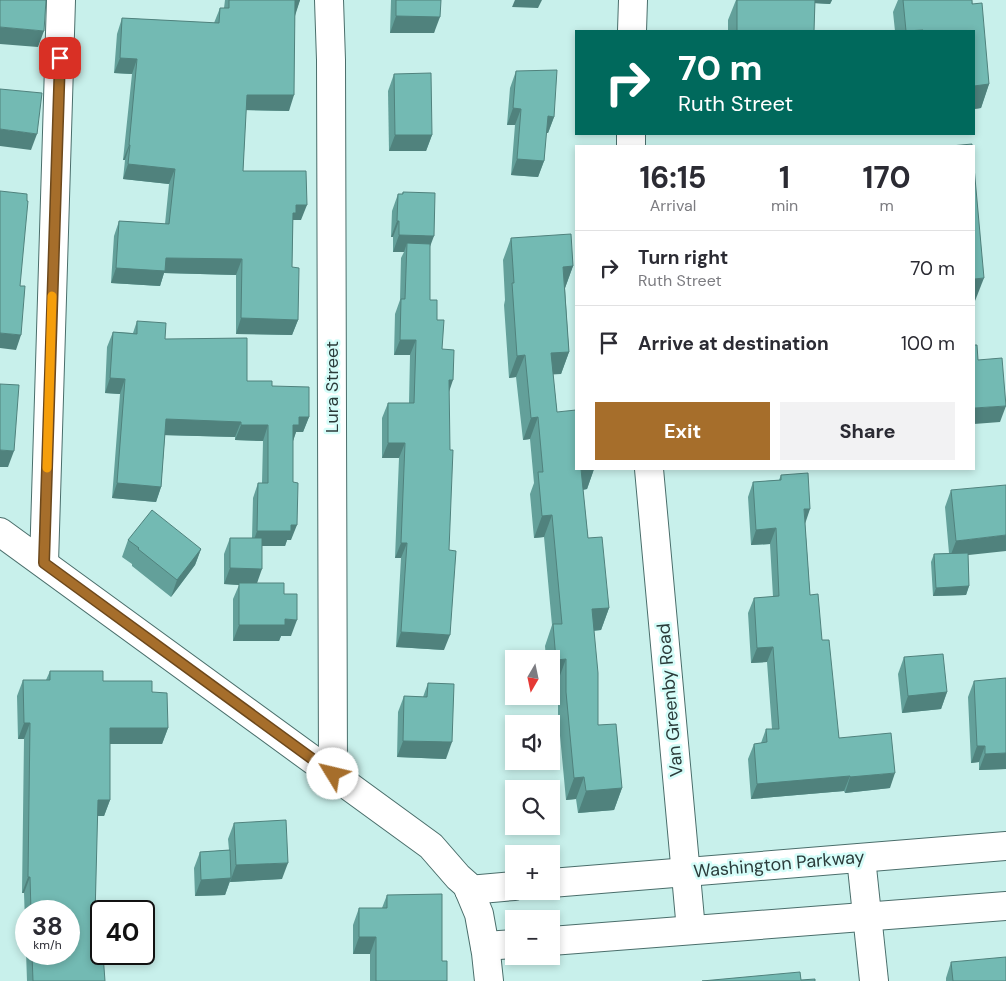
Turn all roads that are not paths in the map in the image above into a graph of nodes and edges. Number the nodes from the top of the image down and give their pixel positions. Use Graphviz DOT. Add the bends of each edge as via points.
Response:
graph roads {
  1 [pos="62,0"];
  2 [pos="329,0"];
  3 [pos="633,0"];
  4 [pos="632,30"];
  5 [pos="649,470"];
  6 [pos="0,532"];
  7 [pos="44,563"];
  8 [pos="333,774"];
  9 [pos="1006,846"];
  10 [pos="861,858"];
  11 [pos="686,872"];
  12 [pos="560,882"];
  13 [pos="505,887"];
  14 [pos="469,890"];
  15 [pos="1006,906"];
  16 [pos="867,916"];
  17 [pos="691,930"];
  18 [pos="560,940"];
  19 [pos="505,945"];
  20 [pos="485,946"];
  21 [pos="489,981"];
  22 [pos="874,981"];
  1 -- 7 [label="street"];
  2 -- 8 [label="street, Lura Street"];
  3 -- 4 [label="street"];
  5 -- 11 [label="street, Van Greenby Road"];
  6 -- 7 [label="street"];
  7 -- 8 [label="street"];
  8 -- 14 [label="street" via="431,846"];
  9 -- 10 [label="street, Washington Parkway"];
  10 -- 11 [label="street, Washington Parkway"];
  10 -- 16 [label="street"];
  11 -- 12 [label="street, Washington Parkway"];
  11 -- 17 [label="street, Van Greenby Road"];
  13 -- 14 [label="street"];
  14 -- 20 [label="street" via="479,914"];
  15 -- 16 [label="street"];
  16 -- 17 [label="street"];
  16 -- 22 [label="street"];
  17 -- 18 [label="street"];
  19 -- 20 [label="street"];
  20 -- 21 [label="street"];
}
